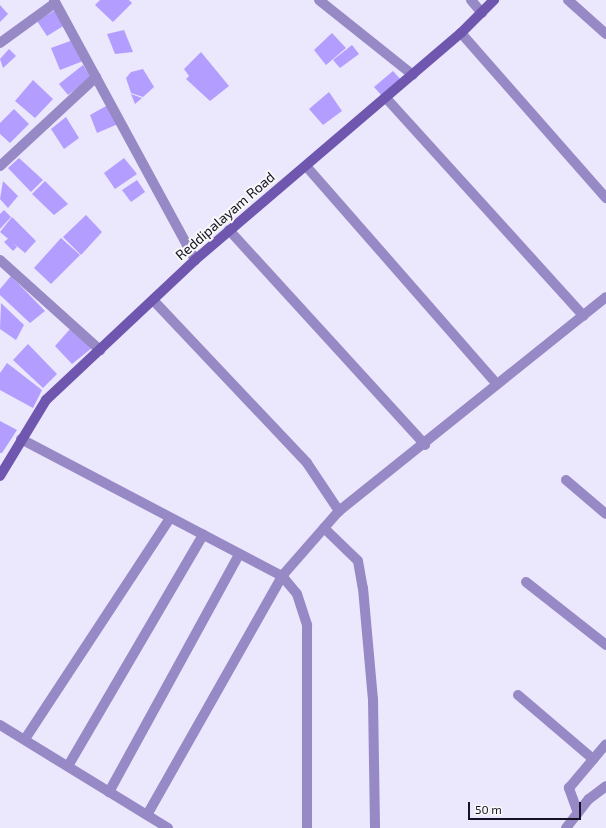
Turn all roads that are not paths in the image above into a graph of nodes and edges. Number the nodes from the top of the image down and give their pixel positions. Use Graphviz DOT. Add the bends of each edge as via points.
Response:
graph roads {
  1 [pos="319,0"];
  2 [pos="471,0"];
  3 [pos="494,0"];
  4 [pos="568,0"];
  5 [pos="55,2"];
  6 [pos="482,13"];
  7 [pos="461,33"];
  8 [pos="606,34"];
  9 [pos="0,43"];
  10 [pos="413,75"];
  11 [pos="96,77"];
  12 [pos="386,98"];
  13 [pos="0,166"];
  14 [pos="306,166"];
  15 [pos="606,198"];
  16 [pos="228,230"];
  17 [pos="0,260"];
  18 [pos="195,260"];
  19 [pos="606,298"];
  20 [pos="153,300"];
  21 [pos="584,316"];
  22 [pos="100,350"];
  23 [pos="497,384"];
  24 [pos="21,439"];
  25 [pos="424,445"];
  26 [pos="0,476"];
  27 [pos="566,480"];
  28 [pos="339,511"];
  29 [pos="606,514"];
  30 [pos="170,518"];
  31 [pos="324,528"];
  32 [pos="202,535"];
  33 [pos="238,556"];
  34 [pos="282,576"];
  35 [pos="526,582"];
  36 [pos="606,645"];
  37 [pos="518,695"];
  38 [pos="0,725"];
  39 [pos="25,739"];
  40 [pos="606,744"];
  41 [pos="593,759"];
  42 [pos="68,766"];
  43 [pos="606,786"];
  44 [pos="109,792"];
  45 [pos="578,813"];
  46 [pos="147,815"];
  47 [pos="156,825"];
  48 [pos="168,828"];
  49 [pos="307,828"];
  50 [pos="375,828"];
  51 [pos="566,828"];
  1 -- 10 [label="street"];
  2 -- 6 [label="street"];
  3 -- 6 [label="street, Reddipalayam Road"];
  4 -- 8 [label="street"];
  5 -- 9 [label="street"];
  5 -- 11 [label="street"];
  6 -- 7 [label="street, Reddipalayam Road"];
  7 -- 10 [label="street, Reddipalayam Road"];
  7 -- 15 [label="street"];
  10 -- 12 [label="street, Reddipalayam Road"];
  11 -- 13 [label="street"];
  11 -- 18 [label="street"];
  12 -- 14 [label="street, Reddipalayam Road"];
  12 -- 21 [label="street"];
  14 -- 16 [label="street, Reddipalayam Road"];
  14 -- 23 [label="street"];
  16 -- 18 [label="street, Reddipalayam Road"];
  16 -- 25 [label="street"];
  17 -- 22 [label="street"];
  18 -- 20 [label="street, Reddipalayam Road"];
  19 -- 21 [label="street"];
  20 -- 22 [label="street, Reddipalayam Road"];
  20 -- 28 [label="street" via="307,463"];
  21 -- 23 [label="street"];
  22 -- 24 [label="street, Reddipalayam Road" via="46,400"];
  23 -- 25 [label="street"];
  24 -- 26 [label="street, Reddipalayam Road"];
  24 -- 30 [label="street"];
  25 -- 28 [label="street"];
  27 -- 29 [label="street"];
  28 -- 31 [label="street"];
  30 -- 32 [label="street"];
  30 -- 39 [label="street"];
  31 -- 34 [label="street"];
  31 -- 50 [label="street" via="358,561 364,588 373,699"];
  32 -- 33 [label="street"];
  32 -- 42 [label="street"];
  33 -- 34 [label="street"];
  33 -- 44 [label="street"];
  34 -- 46 [label="street"];
  34 -- 49 [label="street" via="297,594 307,625"];
  35 -- 36 [label="street"];
  37 -- 41 [label="street"];
  38 -- 39 [label="street"];
  39 -- 42 [label="street"];
  40 -- 41 [label="street"];
  41 -- 45 [label="street" via="570,788"];
  42 -- 44 [label="street"];
  43 -- 45 [label="street"];
  44 -- 46 [label="street"];
  45 -- 51 [label="street"];
  46 -- 47 [label="street"];
  47 -- 48 [label="street"];
}
